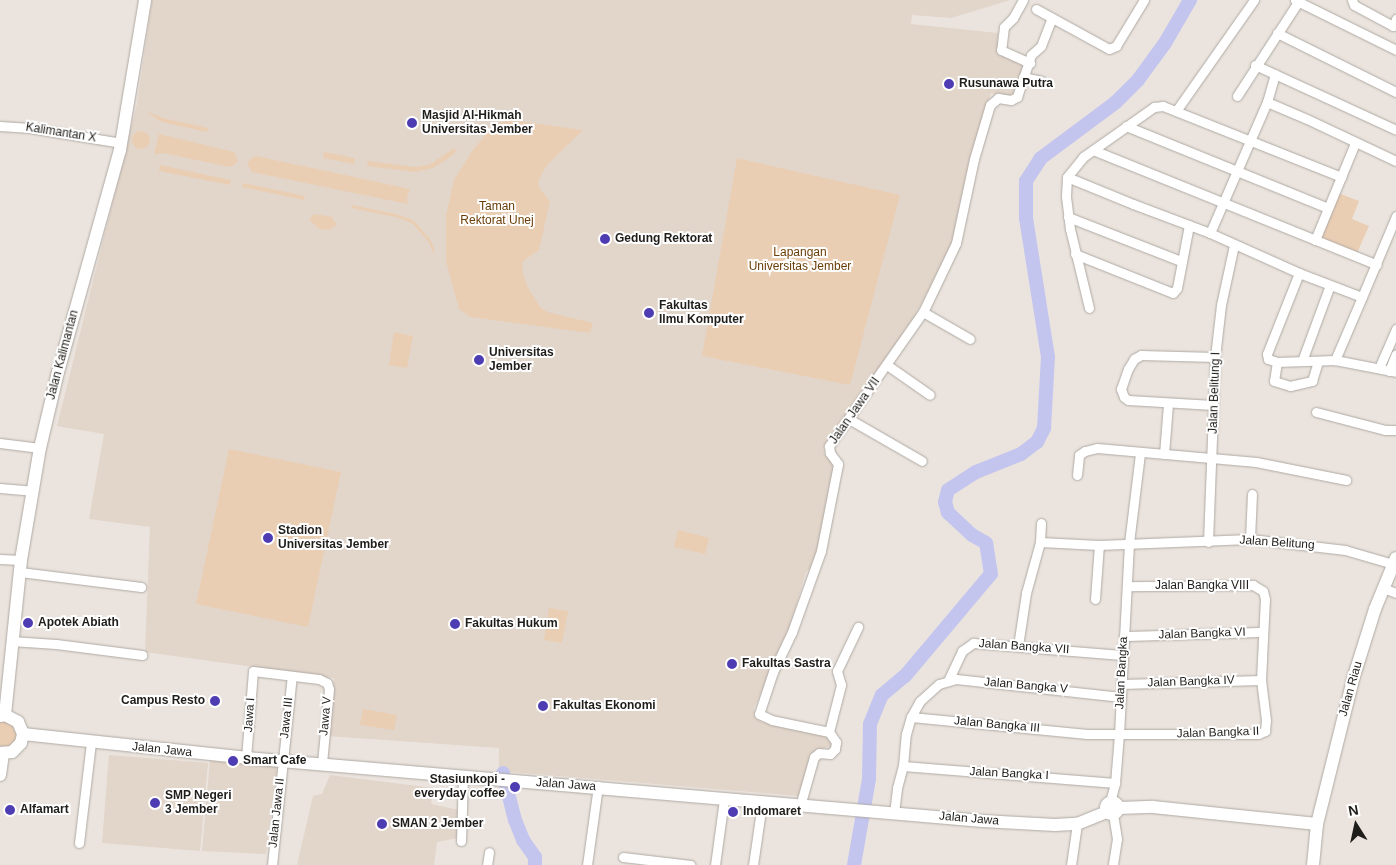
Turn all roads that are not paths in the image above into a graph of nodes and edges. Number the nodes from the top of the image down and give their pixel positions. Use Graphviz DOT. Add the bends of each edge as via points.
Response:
graph roads {
  1 [pos="145,0"];
  2 [pos="1023,0"];
  3 [pos="1144,0"];
  4 [pos="1254,0"];
  5 [pos="1352,0"];
  6 [pos="1296,1"];
  7 [pos="1036,9"];
  8 [pos="1052,18"];
  9 [pos="1395,24"];
  10 [pos="1277,33"];
  11 [pos="1396,50"];
  12 [pos="1030,63"];
  13 [pos="1255,65"];
  14 [pos="1276,74"];
  15 [pos="1024,77"];
  16 [pos="1042,81"];
  17 [pos="1396,92"];
  18 [pos="1237,96"];
  19 [pos="1266,102"];
  20 [pos="1176,111"];
  21 [pos="0,126"];
  22 [pos="1126,126"];
  23 [pos="1396,130"];
  24 [pos="1250,140"];
  25 [pos="122,142"];
  26 [pos="1355,143"];
  27 [pos="1093,150"];
  28 [pos="1396,161"];
  29 [pos="1238,172"];
  30 [pos="1067,176"];
  31 [pos="1341,178"];
  32 [pos="1224,204"];
  33 [pos="1328,208"];
  34 [pos="1396,216"];
  35 [pos="1068,217"];
  36 [pos="1189,225"];
  37 [pos="1210,233"];
  38 [pos="1315,240"];
  39 [pos="1234,245"];
  40 [pos="1075,254"];
  41 [pos="1181,260"];
  42 [pos="1377,265"];
  43 [pos="1299,273"];
  44 [pos="1330,285"];
  45 [pos="1362,297"];
  46 [pos="1089,308"];
  47 [pos="923,312"];
  48 [pos="1396,329"];
  49 [pos="970,339"];
  50 [pos="1396,354"];
  51 [pos="1215,357"];
  52 [pos="1336,360"];
  53 [pos="1302,361"];
  54 [pos="1318,361"];
  55 [pos="1277,362"];
  56 [pos="887,365"];
  57 [pos="1379,368"];
  58 [pos="1393,371"];
  59 [pos="930,395"];
  60 [pos="1168,404"];
  61 [pos="1213,405"];
  62 [pos="1316,412"];
  63 [pos="849,419"];
  64 [pos="1396,430"];
  65 [pos="0,443"];
  66 [pos="40,448"];
  67 [pos="1140,453"];
  68 [pos="1164,454"];
  69 [pos="1213,459"];
  70 [pos="922,461"];
  71 [pos="1077,476"];
  72 [pos="1346,480"];
  73 [pos="0,488"];
  74 [pos="32,491"];
  75 [pos="1252,494"];
  76 [pos="1041,523"];
  77 [pos="1250,540"];
  78 [pos="1040,542"];
  79 [pos="1208,542"];
  80 [pos="1129,544"];
  81 [pos="1099,546"];
  82 [pos="0,559"];
  83 [pos="1394,561"];
  84 [pos="21,566"];
  85 [pos="1128,586"];
  86 [pos="141,587"];
  87 [pos="1383,588"];
  88 [pos="1396,593"];
  89 [pos="1095,598"];
  90 [pos="858,626"];
  91 [pos="1262,632"];
  92 [pos="1124,636"];
  93 [pos="11,641"];
  94 [pos="1018,646"];
  95 [pos="1122,654"];
  96 [pos="142,655"];
  97 [pos="292,676"];
  98 [pos="948,680"];
  99 [pos="1261,680"];
  100 [pos="1121,684"];
  101 [pos="1121,697"];
  102 [pos="3,716"];
  103 [pos="911,717"];
  104 [pos="829,732"];
  105 [pos="23,734"];
  106 [pos="1119,734"];
  107 [pos="91,743"];
  108 [pos="2,753"];
  109 [pos="246,758"];
  110 [pos="283,760"];
  111 [pos="322,763"];
  112 [pos="903,766"];
  113 [pos="0,775"];
  114 [pos="463,777"];
  115 [pos="1115,783"];
  116 [pos="598,786"];
  117 [pos="724,799"];
  118 [pos="762,803"];
  119 [pos="800,806"];
  120 [pos="1112,809"];
  121 [pos="890,813"];
  122 [pos="1077,824"];
  123 [pos="1317,824"];
  124 [pos="461,841"];
  125 [pos="79,843"];
  126 [pos="490,852"];
  127 [pos="623,857"];
  128 [pos="1113,864"];
  129 [pos="272,865"];
  130 [pos="487,865"];
  131 [pos="587,865"];
  132 [pos="691,865"];
  133 [pos="716,865"];
  134 [pos="753,865"];
  135 [pos="1071,865"];
  136 [pos="1313,865"];
  1 -- 25 [label="main road, Jalan Kalimantan"];
  2 -- 12 [label="street" via="1004,27 1001,50"];
  3 -- 8 [label="street" via="1116,46 1111,48"];
  4 -- 20 [label="street"];
  5 -- 9 [label="street" via="1354,5"];
  6 -- 10 [label="street"];
  6 -- 11 [label="street"];
  7 -- 8 [label="street"];
  8 -- 12 [label="street, Jalan Jawa VII" via="1041,46 1031,54"];
  10 -- 13 [label="street"];
  10 -- 17 [label="street"];
  12 -- 15 [label="street, Jalan Jawa VII"];
  13 -- 14 [label="street"];
  13 -- 18 [label="street"];
  14 -- 19 [label="street"];
  14 -- 23 [label="street"];
  15 -- 16 [label="street"];
  15 -- 47 [label="street, Jalan Jawa VII" via="1016,98 998,98 990,105 974,159 956,243"];
  19 -- 24 [label="street"];
  19 -- 26 [label="street"];
  20 -- 22 [label="street" via="1156,106"];
  20 -- 24 [label="street"];
  21 -- 25 [label="street, Kalimantan X"];
  22 -- 27 [label="street"];
  22 -- 29 [label="street"];
  24 -- 29 [label="street"];
  24 -- 31 [label="street"];
  25 -- 66 [label="main road, Jalan Kalimantan"];
  26 -- 28 [label="street"];
  26 -- 31 [label="street"];
  27 -- 30 [label="street"];
  27 -- 32 [label="street"];
  29 -- 32 [label="street"];
  29 -- 33 [label="street"];
  30 -- 35 [label="street"];
  30 -- 36 [label="street"];
  31 -- 33 [label="street"];
  32 -- 37 [label="street"];
  32 -- 38 [label="street"];
  33 -- 38 [label="street"];
  34 -- 42 [label="street"];
  35 -- 40 [label="street"];
  35 -- 41 [label="street"];
  36 -- 37 [label="street"];
  36 -- 41 [label="street"];
  37 -- 39 [label="street"];
  38 -- 42 [label="street"];
  39 -- 43 [label="street"];
  39 -- 51 [label="street, Jalan Belitung I" via="1221,305"];
  40 -- 41 [label="street" via="1172,293 1176,288"];
  40 -- 46 [label="street"];
  42 -- 45 [label="street"];
  43 -- 44 [label="street"];
  43 -- 55 [label="street" via="1268,354 1268,359"];
  44 -- 45 [label="street"];
  44 -- 53 [label="street"];
  45 -- 52 [label="street"];
  47 -- 49 [label="street"];
  47 -- 56 [label="street, Jalan Jawa VII"];
  48 -- 57 [label="street"];
  50 -- 58 [label="street"];
  51 -- 60 [label="street" via="1146,354 1134,359 1122,385 1124,397"];
  51 -- 61 [label="street, Jalan Belitung I"];
  52 -- 54 [label="street"];
  52 -- 57 [label="street"];
  53 -- 54 [label="street"];
  53 -- 55 [label="street"];
  54 -- 55 [label="street" via="1312,381 1290,386 1274,382"];
  56 -- 59 [label="street"];
  56 -- 63 [label="street, Jalan Jawa VII"];
  57 -- 58 [label="street"];
  60 -- 61 [label="street"];
  60 -- 68 [label="street"];
  61 -- 69 [label="street, Jalan Belitung I"];
  62 -- 64 [label="street" via="1371,427"];
  63 -- 70 [label="street"];
  63 -- 104 [label="street, Jalan Jawa VII" via="829,446 838,464 819,560 759,714 772,720"];
  65 -- 66 [label="street"];
  66 -- 74 [label="main road, Jalan Kalimantan"];
  67 -- 68 [label="street"];
  67 -- 71 [label="street" via="1097,448 1085,451 1077,458"];
  67 -- 80 [label="street, Jalan Bangka"];
  68 -- 69 [label="street"];
  69 -- 72 [label="street" via="1256,462"];
  69 -- 79 [label="street, Jalan Belitung I"];
  73 -- 74 [label="street"];
  74 -- 84 [label="main road, Jalan Kalimantan"];
  75 -- 77 [label="street"];
  76 -- 78 [label="street"];
  77 -- 79 [label="street, Jalan Belitung"];
  77 -- 83 [label="street, Jalan Belitung" via="1345,550"];
  78 -- 81 [label="street, Jalan Belitung"];
  78 -- 94 [label="street" via="1026,593"];
  79 -- 80 [label="street, Jalan Belitung"];
  80 -- 81 [label="street, Jalan Belitung"];
  80 -- 85 [label="street, Jalan Bangka"];
  81 -- 89 [label="street"];
  82 -- 84 [label="street"];
  83 -- 87 [label="main road, Jalan Riau"];
  84 -- 86 [label="street"];
  84 -- 93 [label="main road, Jalan Kalimantan"];
  85 -- 91 [label="street, Jalan Bangka VIII" via="1257,586 1265,599"];
  85 -- 92 [label="street, Jalan Bangka"];
  87 -- 88 [label="street"];
  87 -- 123 [label="main road, Jalan Riau" via="1354,676"];
  90 -- 104 [label="street" via="837,671 841,685"];
  91 -- 92 [label="street, Jalan Bangka VI"];
  91 -- 99 [label="street, Jalan Bangka VI"];
  92 -- 95 [label="street, Jalan Bangka"];
  93 -- 96 [label="street"];
  93 -- 102 [label="main road, Jalan Kalimantan"];
  94 -- 95 [label="street, Jalan Bangka VII"];
  94 -- 98 [label="street, Jalan Bangka VII" via="982,642 969,644 962,651"];
  95 -- 100 [label="street, Jalan Bangka"];
  97 -- 109 [label="street, Jawa I" via="253,671"];
  97 -- 110 [label="street, Jawa III"];
  97 -- 111 [label="street, Jawa V" via="326,681 329,687"];
  98 -- 101 [label="street, Jalan Bangka V"];
  98 -- 103 [label="street" via="933,688"];
  99 -- 100 [label="street, Jalan Bangka IV"];
  99 -- 106 [label="street, Jalan Bangka II" via="1266,726 1263,733"];
  100 -- 101 [label="street, Jalan Bangka"];
  101 -- 106 [label="street, Jalan Bangka"];
  102 -- 105 [label="main road" via="18,722"];
  103 -- 106 [label="street, Jalan Bangka III" via="1087,734"];
  103 -- 112 [label="street"];
  104 -- 119 [label="street" via="836,742 835,749 830,754 819,753 814,757"];
  105 -- 107 [label="main road, Jalan Jawa"];
  105 -- 108 [label="main road" via="12,752"];
  106 -- 115 [label="street, Jalan Bangka"];
  107 -- 109 [label="main road, Jalan Jawa"];
  107 -- 125 [label="street"];
  108 -- 113 [label="main road"];
  109 -- 110 [label="main road, Jalan Jawa"];
  110 -- 111 [label="main road, Jalan Jawa"];
  110 -- 129 [label="street, Jalan Jawa II"];
  111 -- 114 [label="main road, Jalan Jawa"];
  112 -- 115 [label="street, Jalan Bangka I"];
  112 -- 121 [label="street"];
  114 -- 116 [label="main road, Jalan Jawa"];
  114 -- 124 [label="street"];
  115 -- 120 [label="street, Jalan Bangka"];
  116 -- 117 [label="main road, Jalan Jawa"];
  116 -- 131 [label="street"];
  117 -- 118 [label="main road, Jalan Jawa"];
  117 -- 133 [label="street"];
  118 -- 119 [label="main road, Jalan Jawa"];
  118 -- 134 [label="street"];
  119 -- 121 [label="main road, Jalan Jawa"];
  120 -- 122 [label="main road, Jalan Jawa"];
  120 -- 123 [label="main road, Jalan Jawa" via="1153,807"];
  120 -- 128 [label="street" via="1117,839"];
  121 -- 122 [label="main road, Jalan Jawa" via="1046,825"];
  122 -- 135 [label="street"];
  123 -- 136 [label="main road, Jalan Riau"];
  126 -- 130 [label="street"];
  127 -- 132 [label="street"];
}
